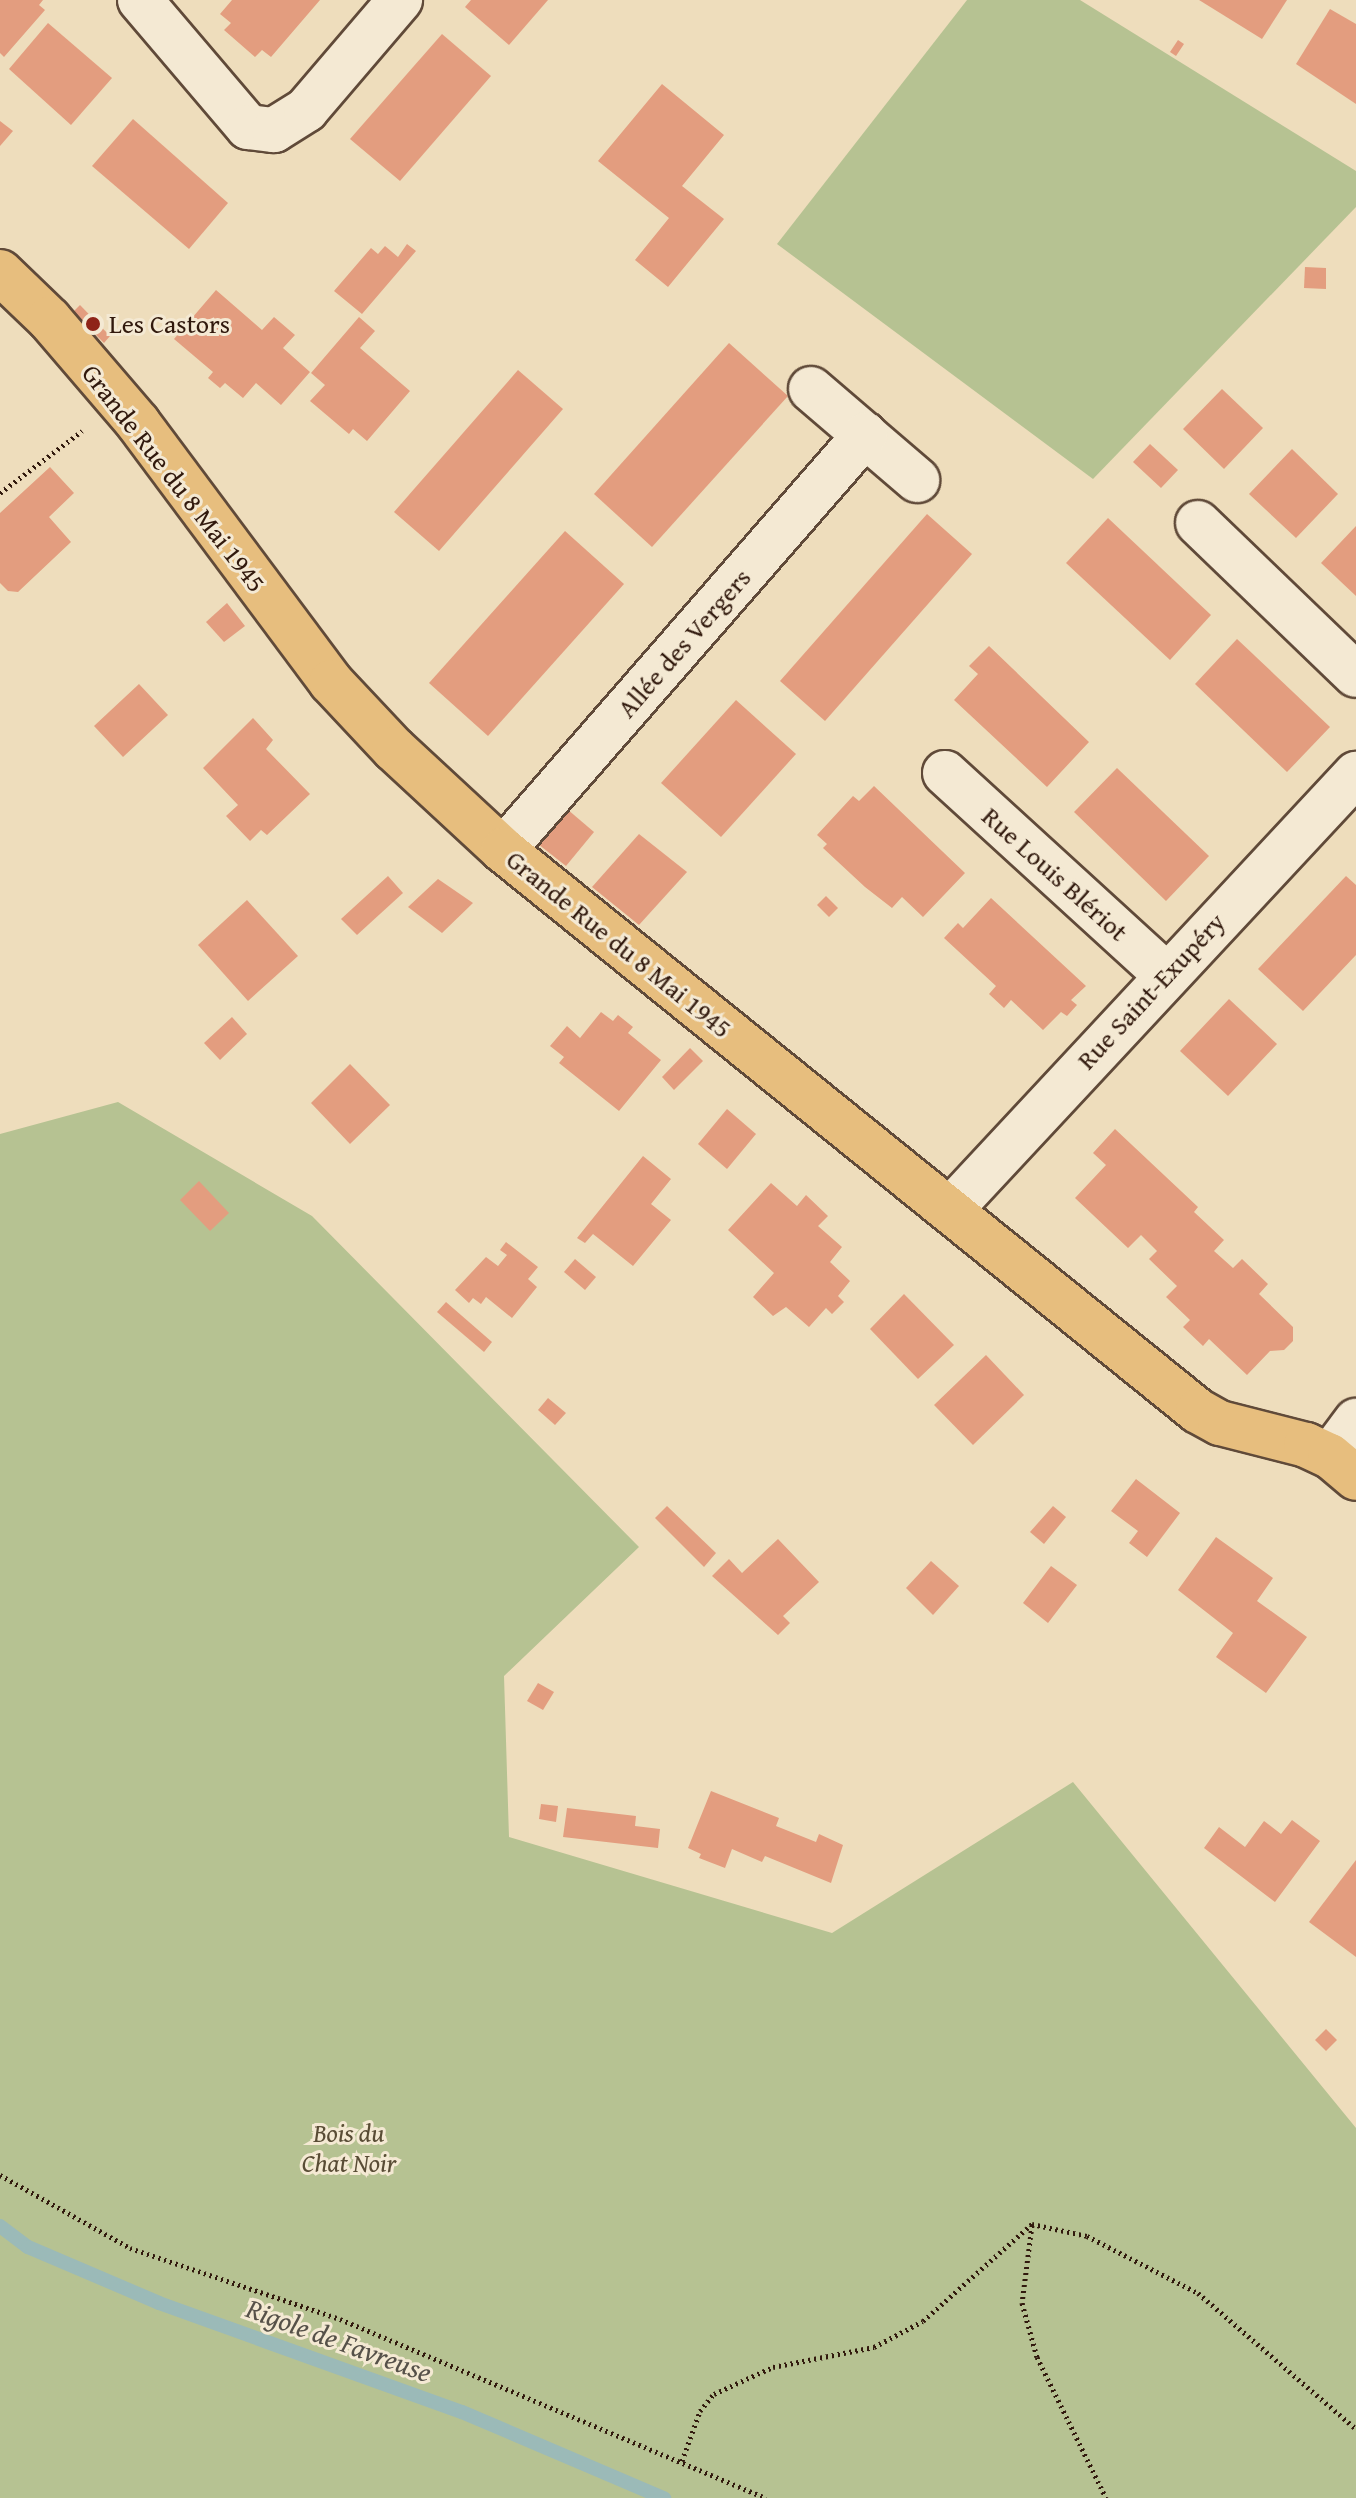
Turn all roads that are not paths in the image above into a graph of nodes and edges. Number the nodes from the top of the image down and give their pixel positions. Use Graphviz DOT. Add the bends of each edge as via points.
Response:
graph roads {
  1 [pos="140,0"];
  2 [pos="400,0"];
  3 [pos="0,272"];
  4 [pos="811,389"];
  5 [pos="865,435"];
  6 [pos="917,480"];
  7 [pos="1198,523"];
  8 [pos="1356,675"];
  9 [pos="945,773"];
  10 [pos="1356,774"];
  11 [pos="503,850"];
  12 [pos="1165,974"];
  13 [pos="950,1210"];
  14 [pos="1356,1421"];
  15 [pos="1343,1467"];
  1 -- 2 [label="street" via="248,127 274,130 306,110"];
  3 -- 11 [label="main road, Grande Rue du 8 Mai 1945" via="119,401 331,682"];
  4 -- 5 [label="street"];
  5 -- 6 [label="street"];
  5 -- 11 [label="street, Allée des Vergers"];
  7 -- 8 [label="street"];
  9 -- 12 [label="street, Rue Louis Blériot"];
  10 -- 12 [label="street, Rue Saint-Exupéry"];
  11 -- 13 [label="main road, Grande Rue du 8 Mai 1945"];
  12 -- 13 [label="street, Rue Saint-Exupéry"];
  13 -- 15 [label="main road, Grande Rue du 8 Mai 1945" via="1198,1411"];
  14 -- 15 [label="street"];
}
